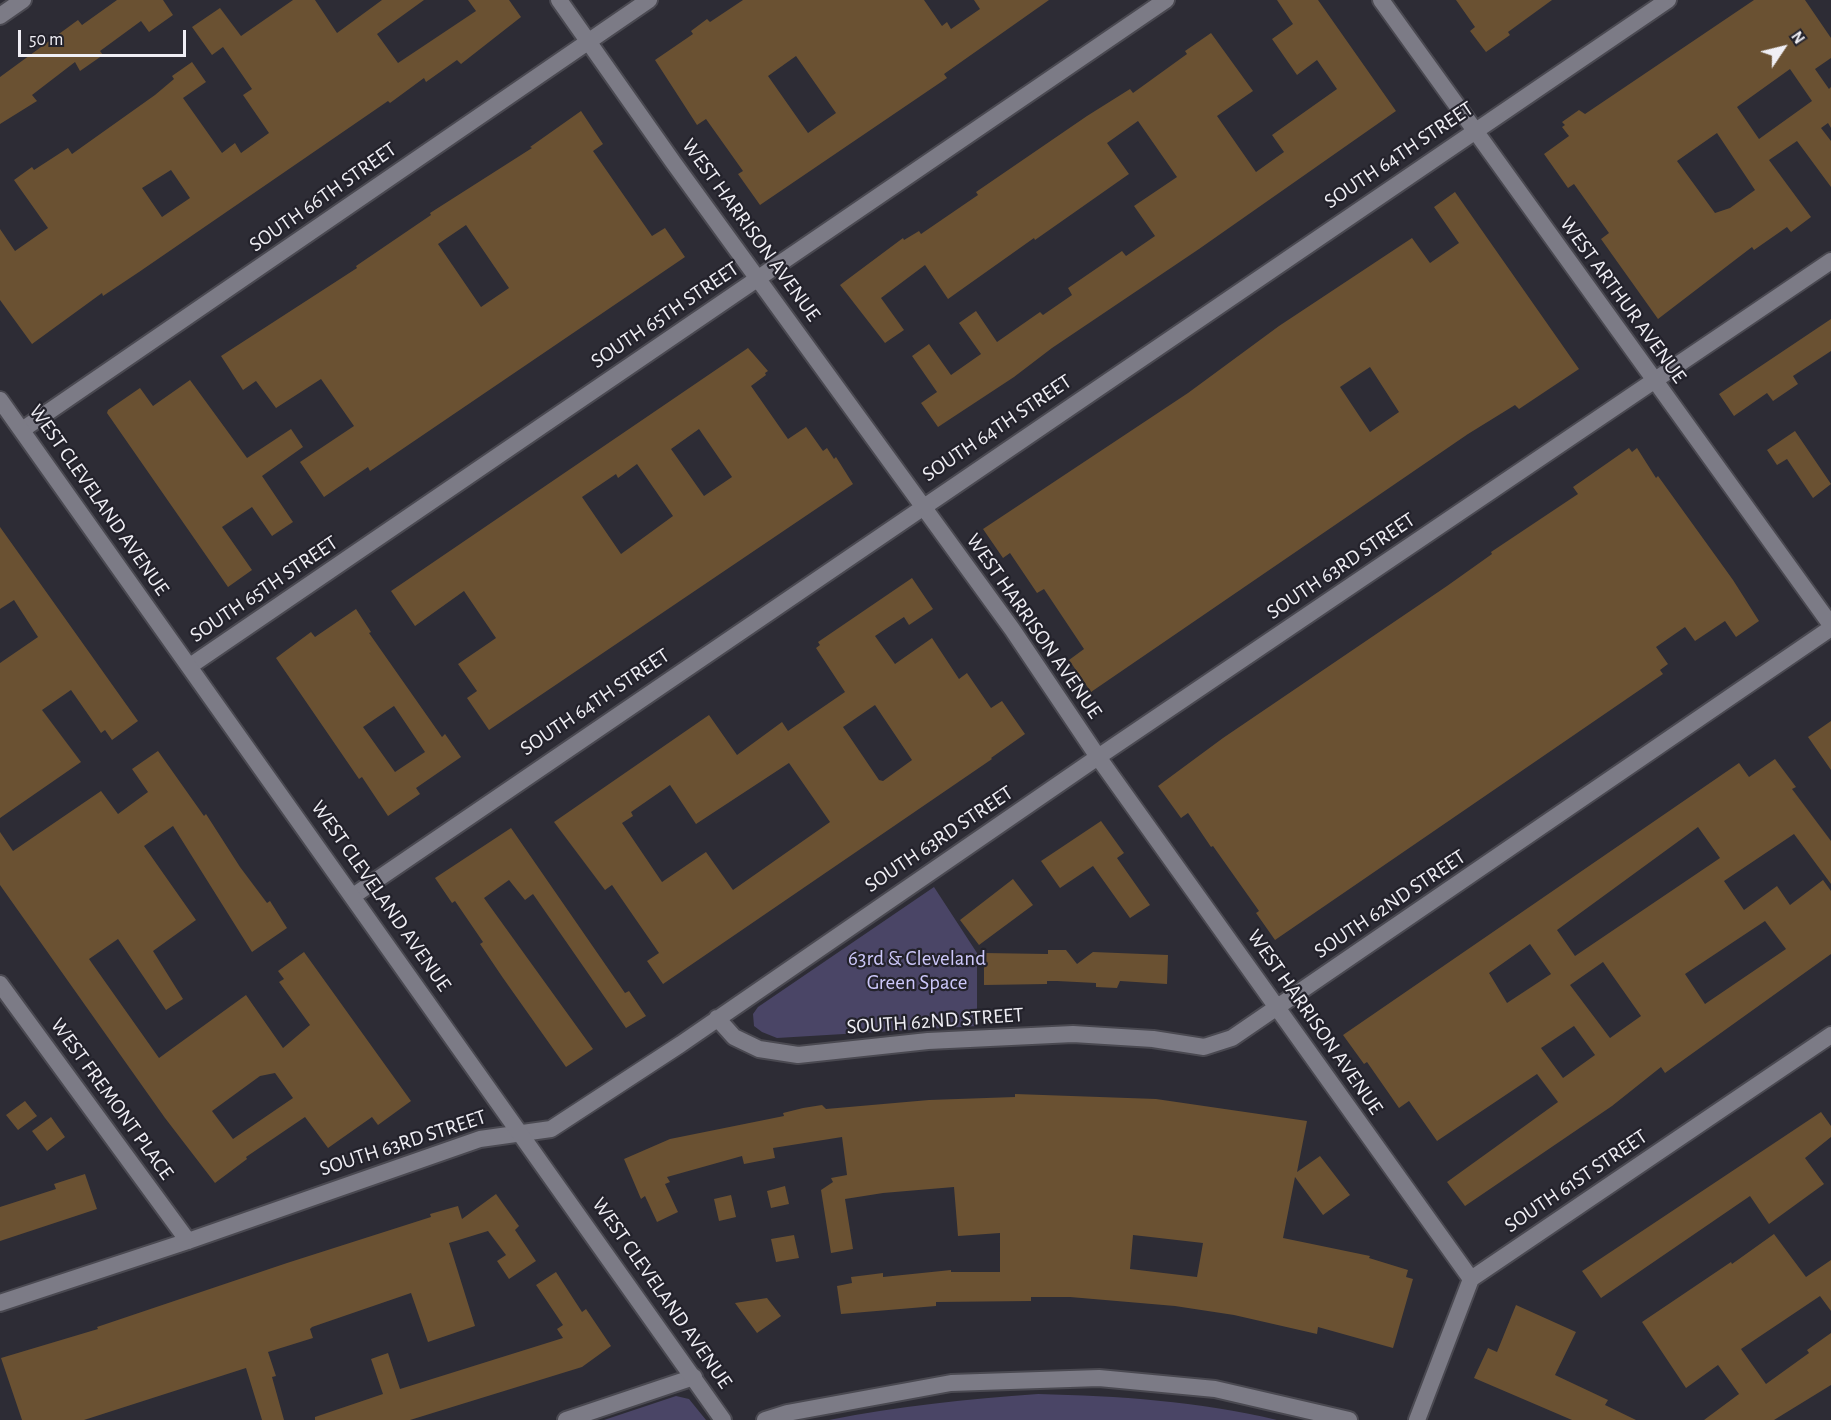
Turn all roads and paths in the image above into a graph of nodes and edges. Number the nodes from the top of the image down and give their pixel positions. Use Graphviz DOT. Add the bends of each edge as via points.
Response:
graph roads {
  1 [pos="23,0"];
  2 [pos="559,0"];
  3 [pos="649,0"];
  4 [pos="1166,0"];
  5 [pos="1381,0"];
  6 [pos="1668,0"];
  7 [pos="0,16"];
  8 [pos="588,42"];
  9 [pos="1476,132"];
  10 [pos="1831,261"];
  11 [pos="758,278"];
  12 [pos="1654,381"];
  13 [pos="0,400"];
  14 [pos="21,430"];
  15 [pos="922,506"];
  16 [pos="1831,626"];
  17 [pos="189,666"];
  18 [pos="1098,757"];
  19 [pos="353,896"];
  20 [pos="0,984"];
  21 [pos="1278,1008"];
  22 [pos="717,1018"];
  23 [pos="1831,1035"];
  24 [pos="520,1131"];
  25 [pos="188,1241"];
  26 [pos="1471,1279"];
  27 [pos="0,1303"];
  28 [pos="694,1377"];
  29 [pos="566,1420"];
  30 [pos="723,1420"];
  31 [pos="765,1420"];
  32 [pos="1349,1420"];
  33 [pos="1417,1420"];
  1 -- 7 [label="street"];
  2 -- 8 [label="street, WEST HARRISON AVENUE"];
  3 -- 8 [label="street, SOUTH 66TH STREET"];
  4 -- 11 [label="street, SOUTH 65TH STREET"];
  5 -- 9 [label="street, WEST ARTHUR AVENUE"];
  6 -- 9 [label="street, SOUTH 64TH STREET"];
  8 -- 11 [label="street, WEST HARRISON AVENUE"];
  8 -- 14 [label="street, SOUTH 66TH STREET"];
  9 -- 12 [label="street, WEST ARTHUR AVENUE"];
  9 -- 15 [label="street, SOUTH 64TH STREET"];
  10 -- 12 [label="street, SOUTH 63RD STREET"];
  11 -- 15 [label="street, WEST HARRISON AVENUE"];
  11 -- 17 [label="street, SOUTH 65TH STREET"];
  12 -- 16 [label="street, WEST ARTHUR AVENUE"];
  12 -- 18 [label="street, SOUTH 63RD STREET"];
  13 -- 14 [label="street, WEST CLEVELAND AVENUE"];
  14 -- 17 [label="street, WEST CLEVELAND AVENUE"];
  15 -- 18 [label="street, WEST HARRISON AVENUE" via="1012,629"];
  15 -- 19 [label="street, SOUTH 64TH STREET"];
  16 -- 21 [label="street, SOUTH 62ND STREET"];
  17 -- 19 [label="street, WEST CLEVELAND AVENUE"];
  18 -- 21 [label="street, WEST HARRISON AVENUE"];
  18 -- 22 [label="street, SOUTH 63RD STREET"];
  19 -- 24 [label="street, WEST CLEVELAND AVENUE"];
  20 -- 25 [label="street, WEST FREMONT PLACE"];
  21 -- 22 [label="street, SOUTH 62ND STREET" via="1232,1038 1204,1047 1073,1034 928,1041 798,1055 759,1049 734,1037"];
  21 -- 26 [label="street, WEST HARRISON AVENUE"];
  22 -- 24 [label="street, SOUTH 63RD STREET" via="551,1129"];
  23 -- 26 [label="street, SOUTH 61ST STREET"];
  24 -- 25 [label="street, SOUTH 63RD STREET" via="480,1138"];
  24 -- 28 [label="street, WEST CLEVELAND AVENUE"];
  25 -- 27 [label="street, SOUTH 63RD STREET"];
  26 -- 33 [label="street"];
  28 -- 29 [label="street"];
  28 -- 30 [label="street, WEST CLEVELAND AVENUE"];
  31 -- 32 [label="street" via="951,1383 1099,1378 1215,1389"];
}
